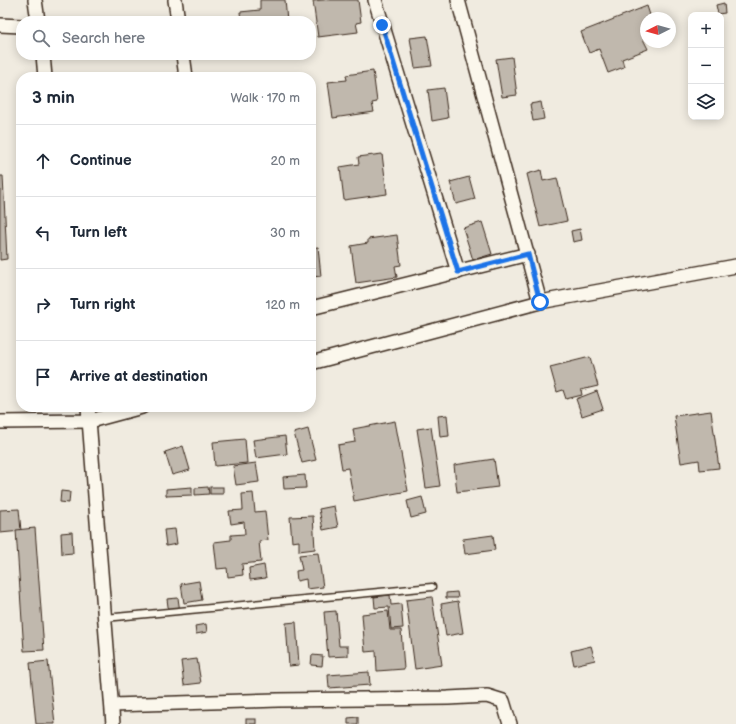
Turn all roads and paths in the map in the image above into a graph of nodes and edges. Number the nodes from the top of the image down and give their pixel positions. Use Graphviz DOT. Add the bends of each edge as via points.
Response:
graph roads {
  1 [pos="35,0"];
  2 [pos="175,0"];
  3 [pos="375,0"];
  4 [pos="458,0"];
  5 [pos="37,16"];
  6 [pos="177,16"];
  7 [pos="0,25"];
  8 [pos="16,26"];
  9 [pos="43,60"];
  10 [pos="184,60"];
  11 [pos="45,72"];
  12 [pos="185,72"];
  13 [pos="528,254"];
  14 [pos="736,266"];
  15 [pos="458,272"];
  16 [pos="540,302"];
  17 [pos="316,307"];
  18 [pos="316,362"];
  19 [pos="89,412"];
  20 [pos="123,412"];
  21 [pos="90,421"];
  22 [pos="0,422"];
  23 [pos="432,587"];
  24 [pos="105,618"];
  25 [pos="112,705"];
  26 [pos="114,724"];
  27 [pos="510,724"];
  1 -- 5 [label="street"];
  2 -- 6 [label="street"];
  3 -- 15 [label="street"];
  4 -- 13 [label="street"];
  7 -- 8 [label="street"];
  9 -- 11 [label="street"];
  10 -- 12 [label="street"];
  13 -- 15 [label="street"];
  13 -- 16 [label="street"];
  14 -- 16 [label="street"];
  15 -- 17 [label="street"];
  16 -- 18 [label="street"];
  19 -- 21 [label="street"];
  20 -- 21 [label="street"];
  21 -- 22 [label="street"];
  21 -- 24 [label="street"];
  23 -- 24 [label="lane"];
  24 -- 25 [label="street"];
  25 -- 26 [label="street"];
  25 -- 27 [label="street" via="487,696 503,701"];
}
